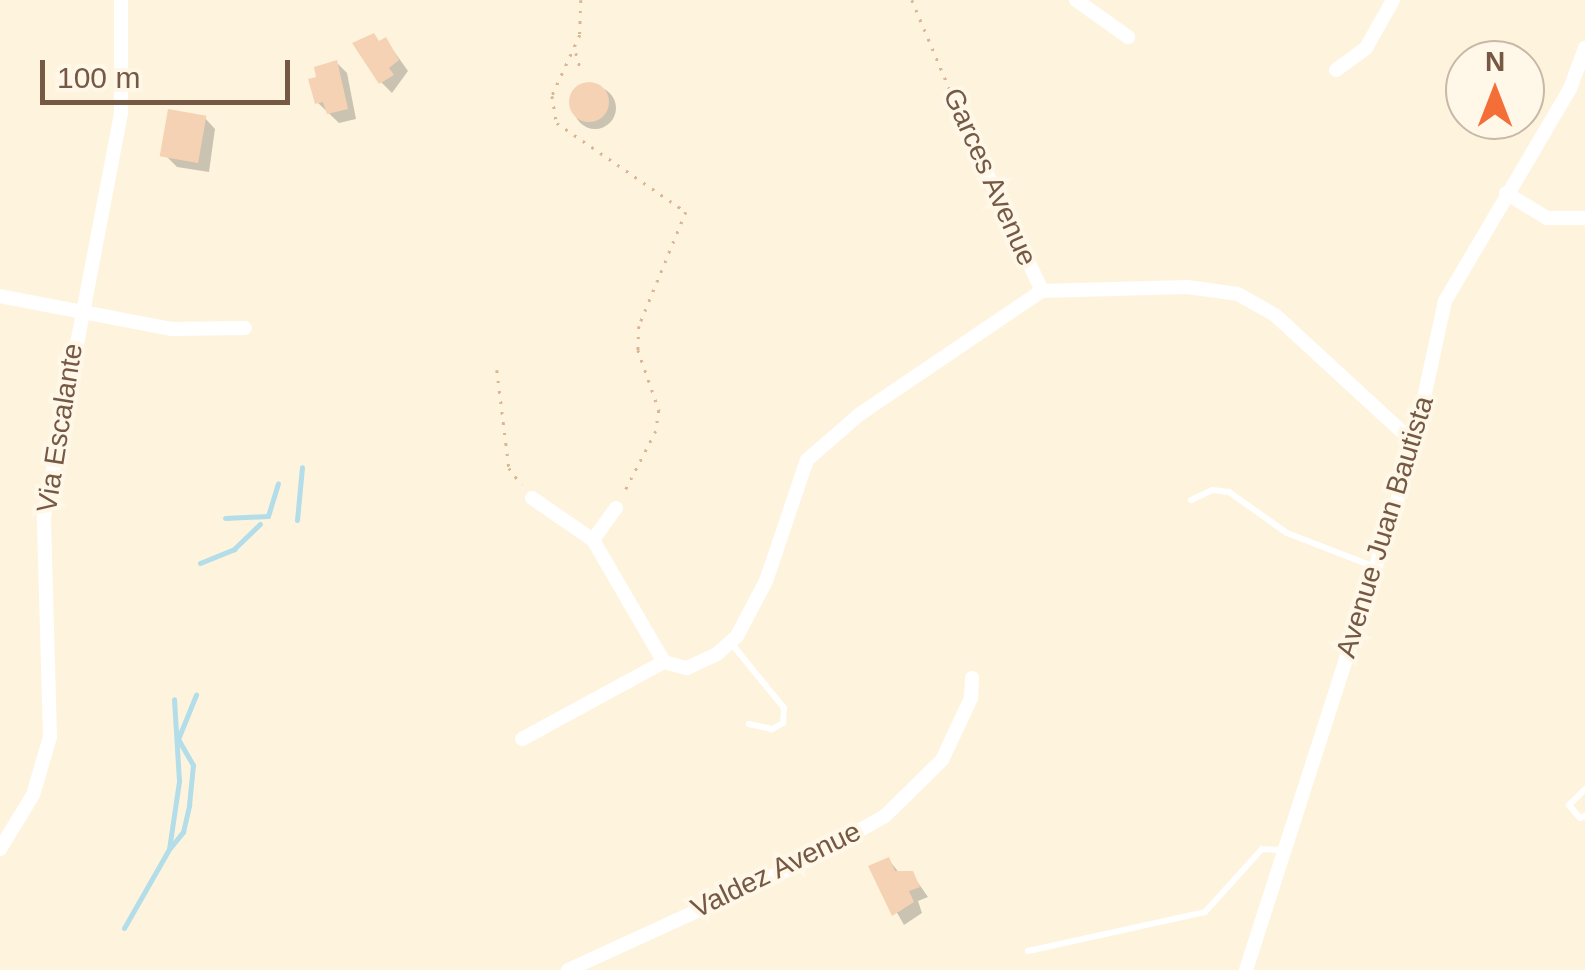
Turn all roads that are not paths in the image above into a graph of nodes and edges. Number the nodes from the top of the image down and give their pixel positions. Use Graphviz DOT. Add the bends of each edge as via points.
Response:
graph roads {
  1 [pos="122,0"];
  2 [pos="1076,0"];
  3 [pos="1393,0"];
  4 [pos="1128,37"];
  5 [pos="1585,48"];
  6 [pos="1336,70"];
  7 [pos="964,125"];
  8 [pos="1506,193"];
  9 [pos="1585,218"];
  10 [pos="1042,291"];
  11 [pos="0,296"];
  12 [pos="80,309"];
  13 [pos="245,328"];
  14 [pos="1414,443"];
  15 [pos="532,498"];
  16 [pos="1191,500"];
  17 [pos="616,508"];
  18 [pos="593,540"];
  19 [pos="1376,568"];
  20 [pos="730,642"];
  21 [pos="664,662"];
  22 [pos="972,678"];
  23 [pos="749,724"];
  24 [pos="522,740"];
  25 [pos="1585,789"];
  26 [pos="1585,816"];
  27 [pos="0,849"];
  28 [pos="1282,850"];
  29 [pos="1028,950"];
  30 [pos="568,970"];
  31 [pos="1246,970"];
  1 -- 12 [label="street, Via Escalante" via="121,113"];
  2 -- 4 [label="street"];
  3 -- 6 [label="street" via="1366,48"];
  5 -- 8 [label="street, Avenue Juan Bautista" via="1570,89"];
  7 -- 10 [label="street, Garces Avenue"];
  8 -- 9 [label="street" via="1548,218"];
  8 -- 14 [label="street, Avenue Juan Bautista" via="1445,302"];
  10 -- 14 [label="street, Garces Avenue" via="1187,287 1238,294 1276,315"];
  10 -- 20 [label="street" via="824,443 798,479 786,532"];
  11 -- 12 [label="street"];
  12 -- 13 [label="street" via="170,329"];
  12 -- 27 [label="street, Via Escalante" via="44,517 50,737 32,796"];
  14 -- 19 [label="street, Avenue Juan Bautista"];
  15 -- 18 [label="street"];
  16 -- 19 [label="lane" via="1212,490 1230,492 1288,533"];
  17 -- 18 [label="street"];
  18 -- 21 [label="street"];
  19 -- 28 [label="street, Avenue Juan Bautista"];
  20 -- 21 [label="street" via="687,668"];
  20 -- 23 [label="lane" via="784,708 785,720 772,729"];
  21 -- 24 [label="street"];
  22 -- 30 [label="street, Valdez Avenue" via="971,698 942,760 885,816 806,861"];
  25 -- 26 [label="lane" via="1569,805"];
  28 -- 29 [label="lane" via="1262,849 1206,912"];
  28 -- 31 [label="street, Avenue Juan Bautista"];
}
